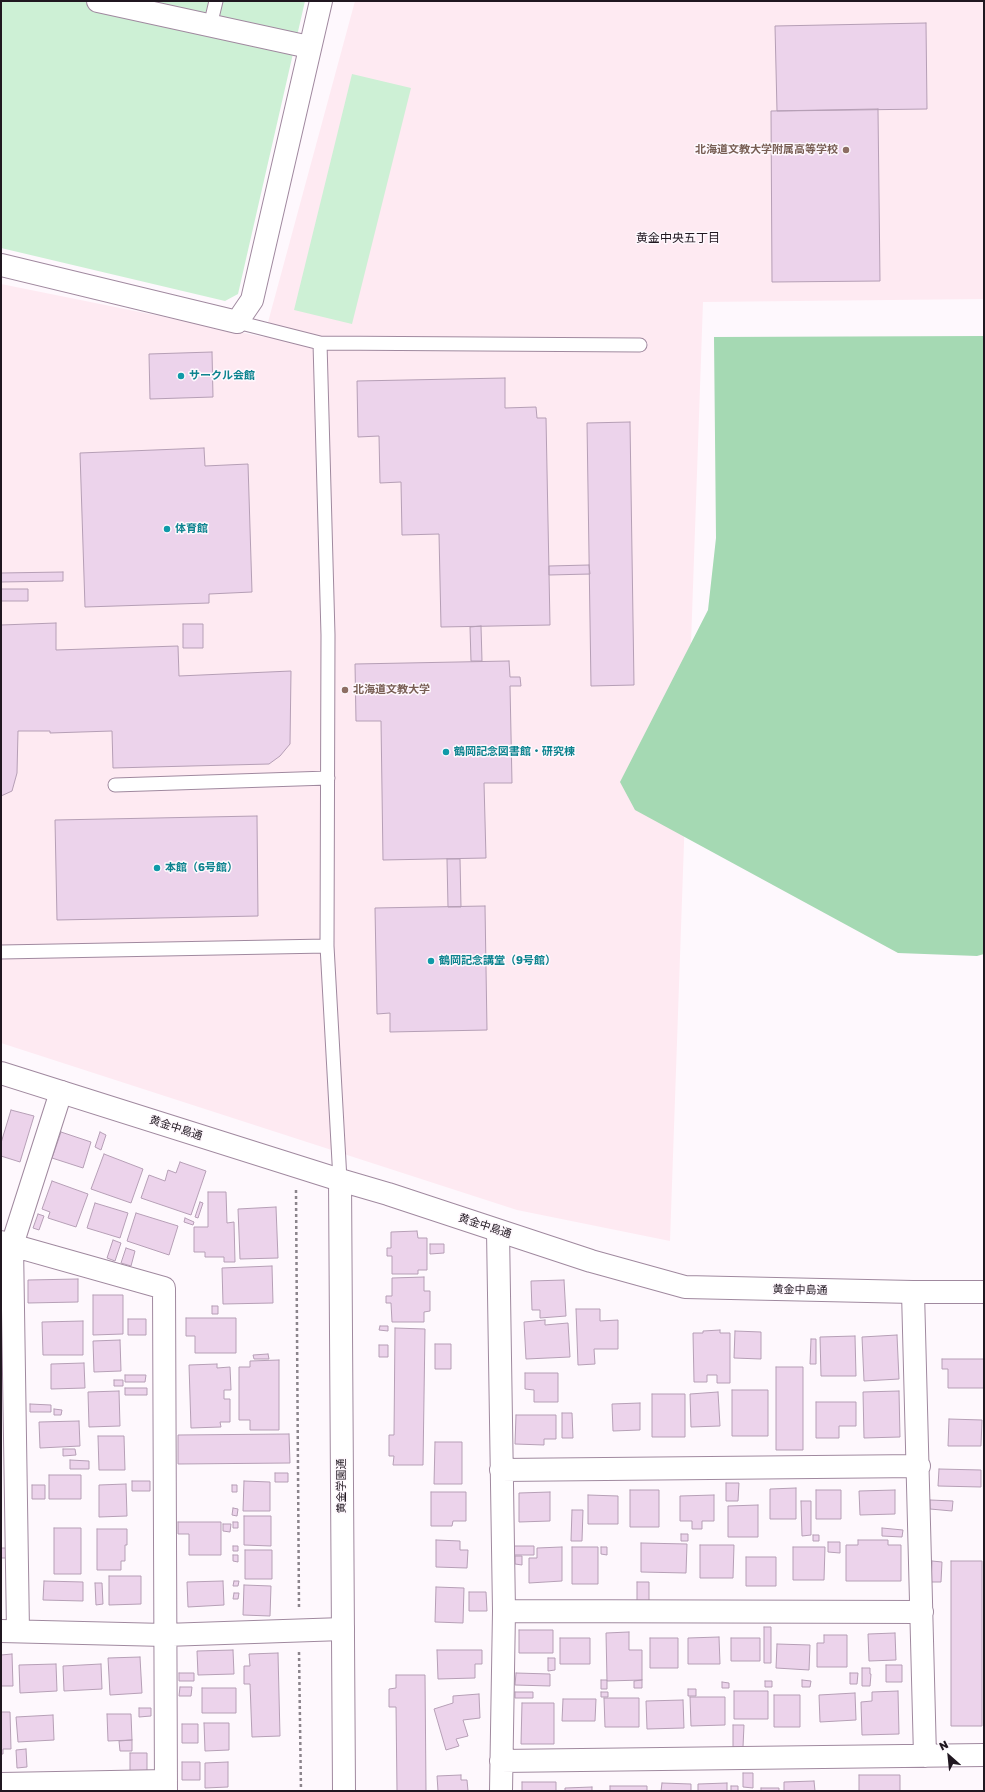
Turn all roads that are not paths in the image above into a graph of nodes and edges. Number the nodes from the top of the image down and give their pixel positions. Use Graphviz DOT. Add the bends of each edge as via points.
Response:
graph roads {
  1 [pos="98,1"];
  2 [pos="216,1"];
  3 [pos="321,1"];
  4 [pos="210,26"];
  5 [pos="309,48"];
  6 [pos="1,265"];
  7 [pos="237,322"];
  8 [pos="320,343"];
  9 [pos="640,345"];
  10 [pos="328,778"];
  11 [pos="115,785"];
  12 [pos="328,946"];
  13 [pos="1,952"];
  14 [pos="1,1073"];
  15 [pos="61,1092"];
  16 [pos="340,1180"];
  17 [pos="498,1231"];
  18 [pos="7,1244"];
  19 [pos="913,1292"];
  20 [pos="984,1292"];
  21 [pos="7,1343"];
  22 [pos="919,1466"];
  23 [pos="501,1470"];
  24 [pos="8,1488"];
  25 [pos="504,1611"];
  26 [pos="922,1612"];
  27 [pos="342,1629"];
  28 [pos="9,1631"];
  29 [pos="165,1635"];
  30 [pos="984,1755"];
  31 [pos="925,1756"];
  32 [pos="501,1761"];
  33 [pos="1,1784"];
  34 [pos="166,1786"];
  35 [pos="344,1791"];
  36 [pos="501,1791"];
  1 -- 4 [label="street"];
  2 -- 4 [label="lane"];
  3 -- 5 [label="street"];
  4 -- 5 [label="street"];
  5 -- 7 [label="street" via="252,300"];
  6 -- 7 [label="street"];
  7 -- 8 [label="lane"];
  8 -- 9 [label="lane"];
  8 -- 10 [label="lane" via="328,635"];
  10 -- 11 [label="lane"];
  10 -- 12 [label="lane"];
  12 -- 13 [label="lane"];
  12 -- 16 [label="lane"];
  14 -- 15 [label="street, 黄金中島通"];
  15 -- 16 [label="street, 黄金中島通"];
  15 -- 18 [label="street"];
  16 -- 17 [label="street, 黄金中島通"];
  16 -- 27 [label="street, 黄金学園通"];
  17 -- 19 [label="street, 黄金中島通" via="591,1261 685,1286"];
  17 -- 23 [label="street"];
  18 -- 21 [label="street"];
  18 -- 29 [label="street" via="164,1288"];
  19 -- 20 [label="street, 黄金中島通"];
  19 -- 22 [label="street"];
  21 -- 24 [label="street"];
  22 -- 23 [label="street"];
  22 -- 26 [label="street"];
  23 -- 25 [label="street"];
  24 -- 28 [label="street"];
  25 -- 26 [label="street"];
  25 -- 32 [label="street"];
  26 -- 31 [label="street"];
  27 -- 29 [label="street"];
  27 -- 35 [label="street, 黄金学園通"];
  28 -- 29 [label="street"];
  29 -- 34 [label="street"];
  30 -- 31 [label="street"];
  31 -- 32 [label="street"];
  32 -- 36 [label="street"];
  33 -- 34 [label="street"];
}
